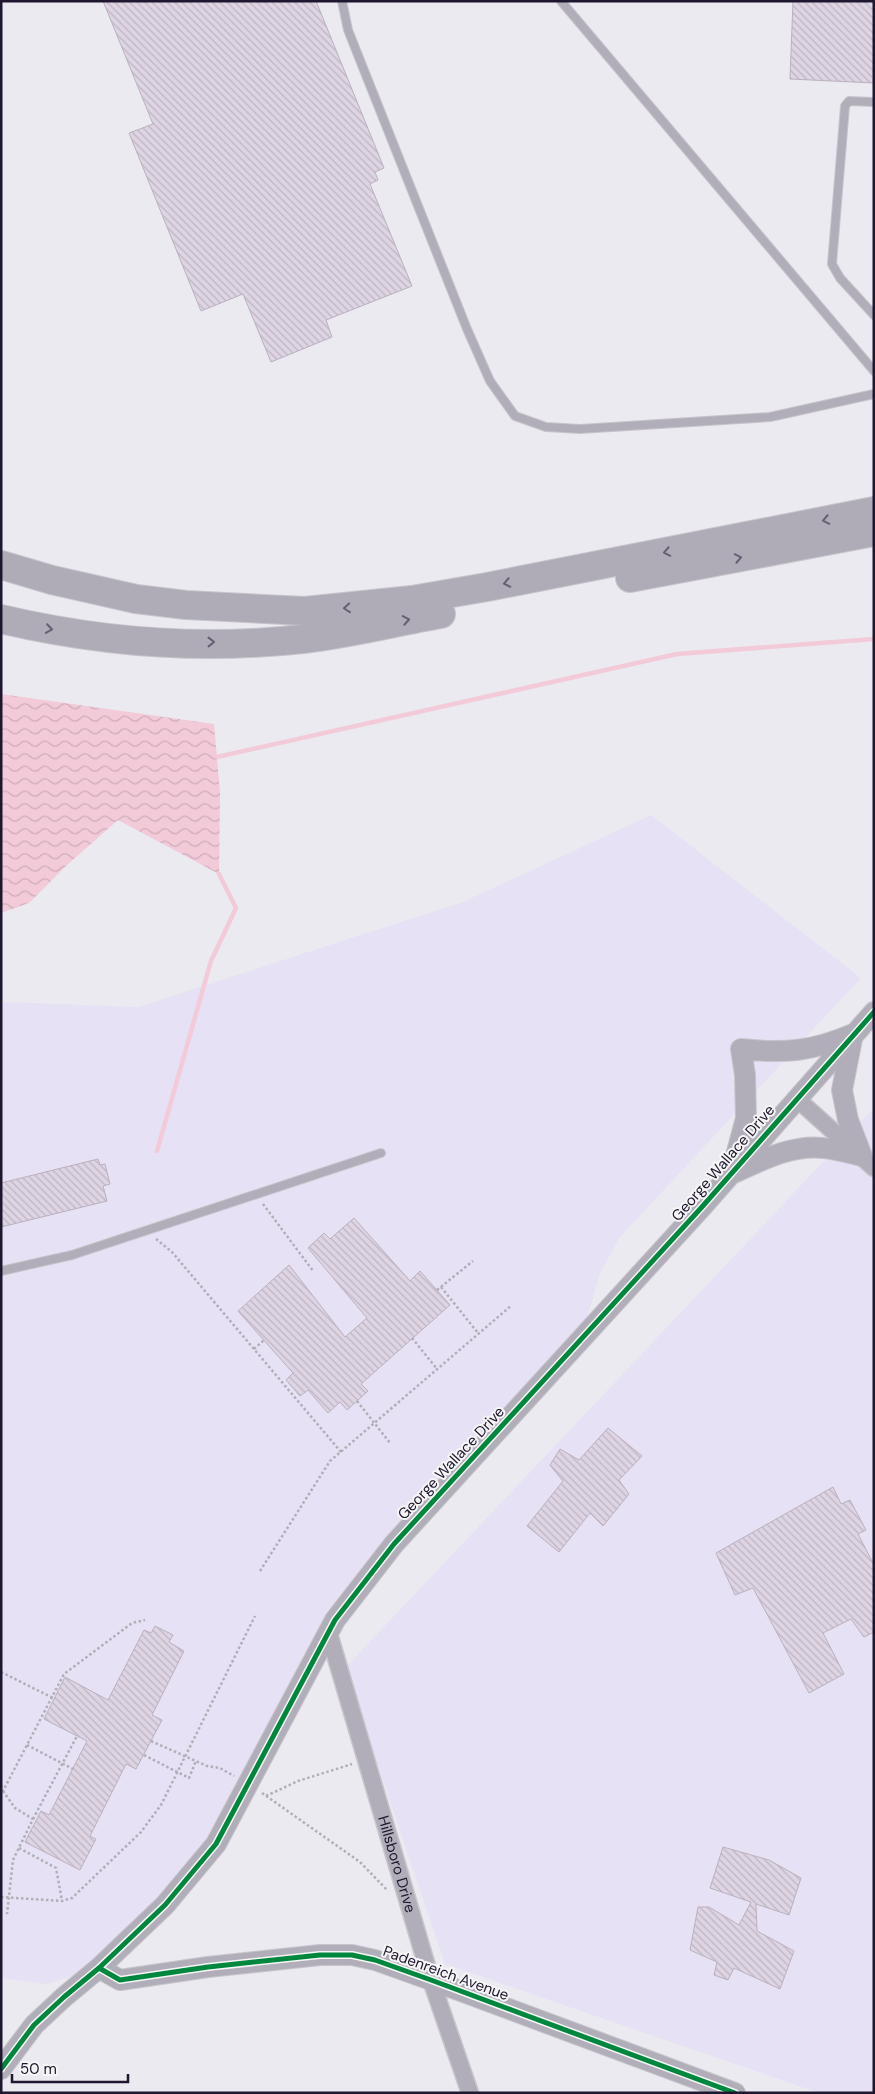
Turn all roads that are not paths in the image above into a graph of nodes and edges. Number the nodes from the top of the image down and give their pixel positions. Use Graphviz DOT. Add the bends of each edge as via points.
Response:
graph roads {
  1 [pos="342,1"];
  2 [pos="561,1"];
  3 [pos="874,102"];
  4 [pos="874,315"];
  5 [pos="874,371"];
  6 [pos="874,394"];
  7 [pos="874,511"];
  8 [pos="874,532"];
  9 [pos="1,566"];
  10 [pos="1,619"];
  11 [pos="874,1012"];
  12 [pos="853,1034"];
  13 [pos="796,1098"];
  14 [pos="381,1153"];
  15 [pos="868,1162"];
  16 [pos="731,1174"];
  17 [pos="1,1271"];
  18 [pos="329,1634"];
  19 [pos="99,1968"];
  20 [pos="431,1980"];
  21 [pos="1,2069"];
  22 [pos="470,2093"];
  23 [pos="735,2093"];
  1 -- 6 [label="lane" via="348,30 467,329 490,381 515,416 546,427 580,430 770,417"];
  2 -- 5 [label="lane"];
  3 -- 4 [label="lane" via="849,101 845,106 832,264 840,278"];
  7 -- 9 [label="highway, one-way" via="487,587 412,600 305,611 136,599"];
  10 -- 8 [label="highway, one-way" via="121,640 303,639"];
  11 -- 12 [label="street, George Wallace Drive"];
  12 -- 13 [label="street, George Wallace Drive"];
  12 -- 15 [label="street" via="842,1090 848,1120"];
  12 -- 16 [label="street" via="808,1050 772,1052 741,1049 746,1118"];
  13 -- 15 [label="street"];
  13 -- 16 [label="street, George Wallace Drive"];
  14 -- 17 [label="lane" via="72,1254"];
  15 -- 16 [label="street" via="823,1148 807,1148 768,1158"];
  16 -- 18 [label="street, George Wallace Drive" via="394,1544 350,1600"];
  18 -- 19 [label="street, George Wallace Drive" via="216,1844 165,1906"];
  18 -- 20 [label="street, Hillsboro Drive"];
  19 -- 20 [label="street, Padenreich Avenue" via="120,1980 208,1966 352,1955"];
  19 -- 21 [label="street" via="34,2025"];
  20 -- 22 [label="street, Hillsboro Drive"];
  20 -- 23 [label="street, Padenreich Avenue"];
}
